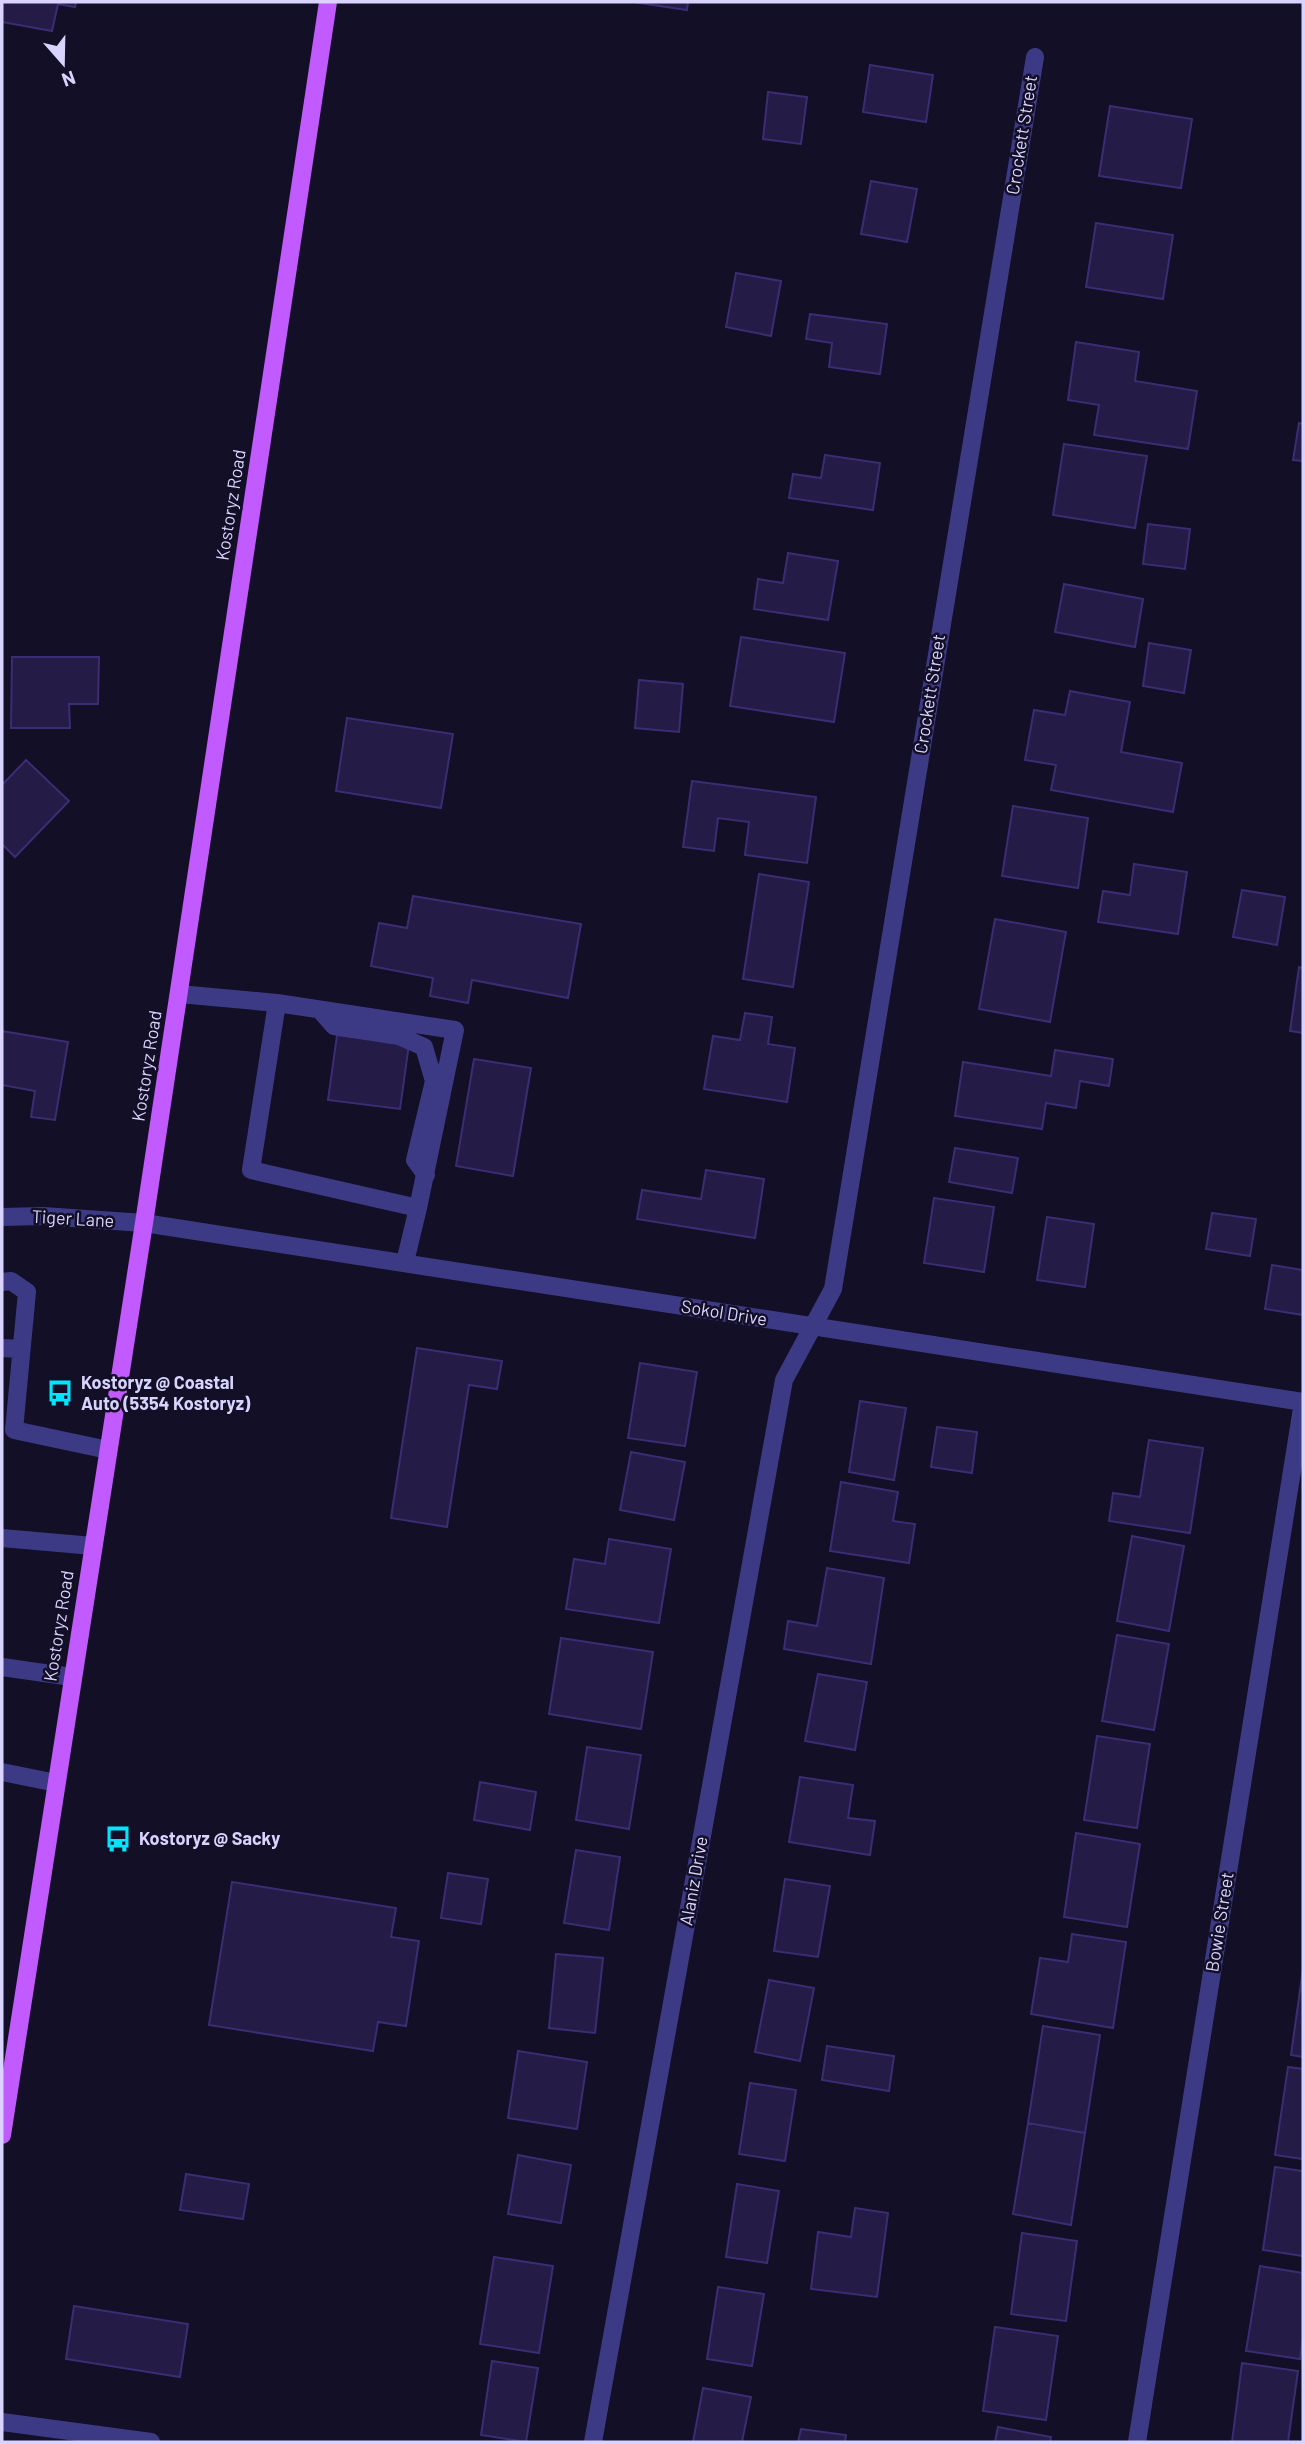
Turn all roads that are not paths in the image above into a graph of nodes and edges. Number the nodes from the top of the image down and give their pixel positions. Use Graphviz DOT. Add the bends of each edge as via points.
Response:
graph roads {
  1 [pos="328,2"];
  2 [pos="1035,57"];
  3 [pos="179,994"];
  4 [pos="277,1003"];
  5 [pos="320,1010"];
  6 [pos="426,1175"];
  7 [pos="418,1208"];
  8 [pos="2,1217"];
  9 [pos="144,1223"];
  10 [pos="405,1262"];
  11 [pos="2,1282"];
  12 [pos="813,1327"];
  13 [pos="2,1348"];
  14 [pos="22,1349"];
  15 [pos="1303,1402"];
  16 [pos="108,1450"];
  17 [pos="2,1538"];
  18 [pos="93,1546"];
  19 [pos="2,1667"];
  20 [pos="72,1677"];
  21 [pos="2,1772"];
  22 [pos="56,1783"];
  23 [pos="2,2135"];
  24 [pos="2,2422"];
  25 [pos="151,2442"];
  26 [pos="593,2442"];
  27 [pos="1137,2442"];
  1 -- 3 [label="main road, Kostoryz Road"];
  2 -- 12 [label="street, Crockett Street" via="833,1289"];
  3 -- 4 [label="street"];
  3 -- 9 [label="main road, Kostoryz Road"];
  4 -- 5 [label="street"];
  4 -- 7 [label="street" via="251,1170"];
  5 -- 6 [label="street" via="334,1026 399,1037 424,1047 434,1081 415,1160"];
  5 -- 6 [label="street" via="455,1030"];
  6 -- 7 [label="street"];
  7 -- 10 [label="street"];
  8 -- 9 [label="street, Tiger Lane"];
  9 -- 10 [label="street, Sokol Drive"];
  9 -- 16 [label="main road, Kostoryz Road"];
  10 -- 12 [label="street, Sokol Drive"];
  11 -- 14 [label="street" via="11,1281 27,1292"];
  12 -- 15 [label="street, Sokol Drive"];
  12 -- 26 [label="street, Alaniz Drive" via="784,1380"];
  13 -- 14 [label="street"];
  14 -- 16 [label="street" via="14,1430"];
  15 -- 27 [label="street, Bowie Street"];
  16 -- 18 [label="main road, Kostoryz Road"];
  17 -- 18 [label="street"];
  18 -- 20 [label="main road, Kostoryz Road"];
  19 -- 20 [label="street"];
  20 -- 22 [label="main road, Kostoryz Road"];
  21 -- 22 [label="street"];
  22 -- 23 [label="main road, Kostoryz Road"];
  24 -- 25 [label="street"];
}
